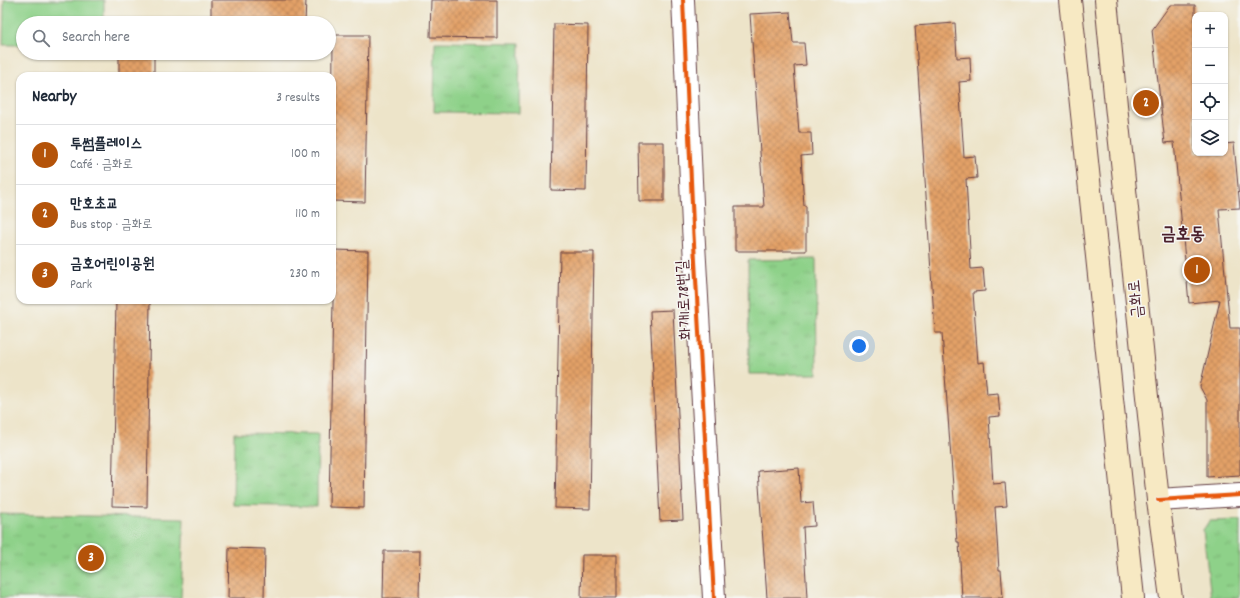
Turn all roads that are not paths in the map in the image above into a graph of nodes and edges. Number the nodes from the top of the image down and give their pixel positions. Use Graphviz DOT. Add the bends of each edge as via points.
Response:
graph roads {
  1 [pos="683,0"];
  2 [pos="1070,0"];
  3 [pos="1106,0"];
  4 [pos="1240,495"];
  5 [pos="1158,500"];
  6 [pos="714,598"];
  7 [pos="1134,598"];
  8 [pos="1171,598"];
  1 -- 6 [label="street, 화개1로78번길"];
  2 -- 7 [label="main road"];
  3 -- 5 [label="main road, 금화로"];
  4 -- 5 [label="street"];
  5 -- 8 [label="main road, 금화로"];
}
